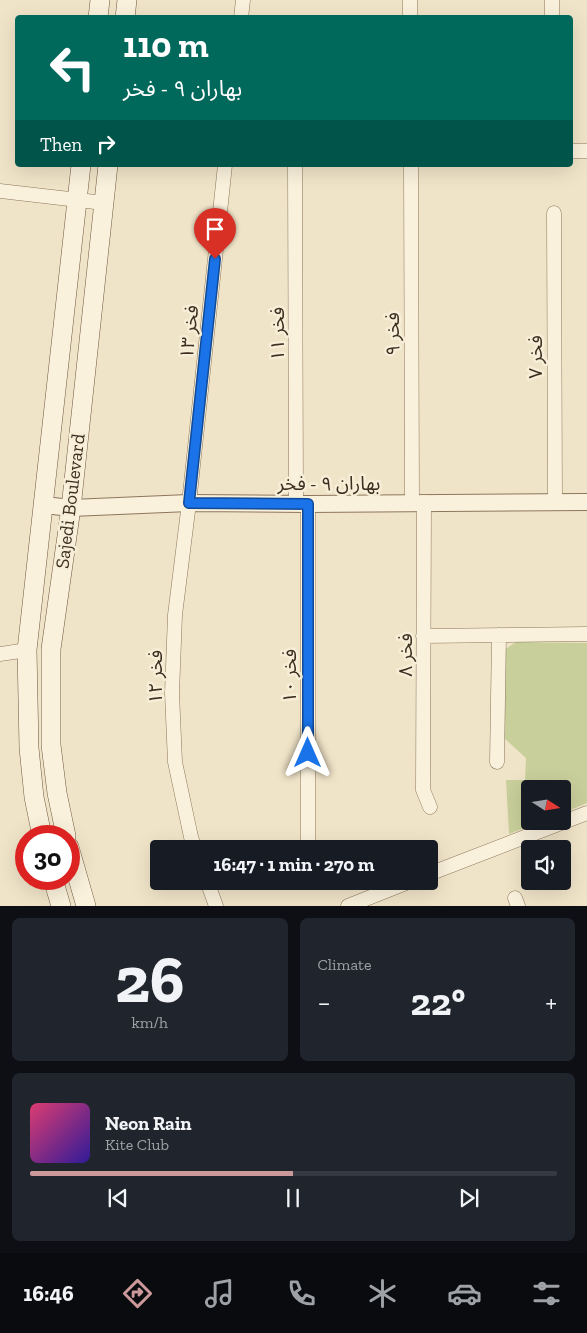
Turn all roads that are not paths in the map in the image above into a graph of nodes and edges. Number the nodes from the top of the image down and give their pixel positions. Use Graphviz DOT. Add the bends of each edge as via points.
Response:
graph roads {
  1 [pos="100,0"];
  2 [pos="126,0"];
  3 [pos="243,0"];
  4 [pos="410,0"];
  5 [pos="552,0"];
  6 [pos="98,15"];
  7 [pos="125,15"];
  8 [pos="241,15"];
  9 [pos="410,15"];
  10 [pos="552,15"];
  11 [pos="573,151"];
  12 [pos="587,151"];
  13 [pos="81,167"];
  14 [pos="108,167"];
  15 [pos="225,167"];
  16 [pos="295,167"];
  17 [pos="411,167"];
  18 [pos="0,190"];
  19 [pos="77,200"];
  20 [pos="104,203"];
  21 [pos="554,213"];
  22 [pos="418,502"];
  23 [pos="555,502"];
  24 [pos="587,502"];
  25 [pos="189,503"];
  26 [pos="302,504"];
  27 [pos="44,505"];
  28 [pos="71,508"];
  29 [pos="587,634"];
  30 [pos="499,635"];
  31 [pos="424,636"];
  32 [pos="27,650"];
  33 [pos="0,654"];
  34 [pos="497,762"];
  35 [pos="430,806"];
  36 [pos="587,813"];
  37 [pos="40,825"];
  38 [pos="64,825"];
  39 [pos="192,840"];
  40 [pos="308,840"];
  41 [pos="438,871"];
  42 [pos="80,885"];
  43 [pos="56,890"];
  44 [pos="210,890"];
  45 [pos="388,890"];
  46 [pos="61,906"];
  47 [pos="86,906"];
  48 [pos="216,906"];
  49 [pos="348,906"];
  1 -- 6 [label="main road"];
  2 -- 7 [label="main road"];
  3 -- 8 [label="street"];
  4 -- 9 [label="street"];
  5 -- 10 [label="street"];
  11 -- 12 [label="street"];
  13 -- 19 [label="main road, Sajedi Boulevard"];
  14 -- 20 [label="main road, Sajedi Boulevard"];
  15 -- 25 [label="street, فخر ۱۳"];
  16 -- 26 [label="street, فخر ۱۱"];
  17 -- 22 [label="street, فخر ۹"];
  18 -- 19 [label="street"];
  19 -- 20 [label="street"];
  19 -- 27 [label="main road, Sajedi Boulevard"];
  20 -- 28 [label="main road, Sajedi Boulevard"];
  21 -- 23 [label="street, فخر ۷"];
  22 -- 23 [label="street, بهاران ۹ - فخر"];
  22 -- 26 [label="street, بهاران ۹ - فخر"];
  22 -- 31 [label="street, فخر ۸"];
  23 -- 24 [label="street, بهاران ۹ - فخر"];
  25 -- 26 [label="street, بهاران ۹ - فخر"];
  25 -- 28 [label="street, بهاران ۹ - فخر"];
  25 -- 39 [label="street, فخر ۱۲" via="174,614 172,693 175,762"];
  26 -- 40 [label="street, فخر ۱۰"];
  27 -- 28 [label="street, بهاران ۹ - فخر"];
  27 -- 32 [label="main road, Sajedi Boulevard"];
  28 -- 38 [label="main road, Sajedi Boulevard" via="51,649 51,745"];
  29 -- 30 [label="street"];
  30 -- 31 [label="street"];
  30 -- 34 [label="street"];
  31 -- 35 [label="street, فخر ۸" via="423,790"];
  32 -- 33 [label="street"];
  32 -- 37 [label="main road, Sajedi Boulevard" via="29,748"];
  36 -- 41 [label="street"];
  42 -- 47 [label="main road"];
  43 -- 46 [label="main road"];
  44 -- 48 [label="street"];
  45 -- 49 [label="street"];
}
